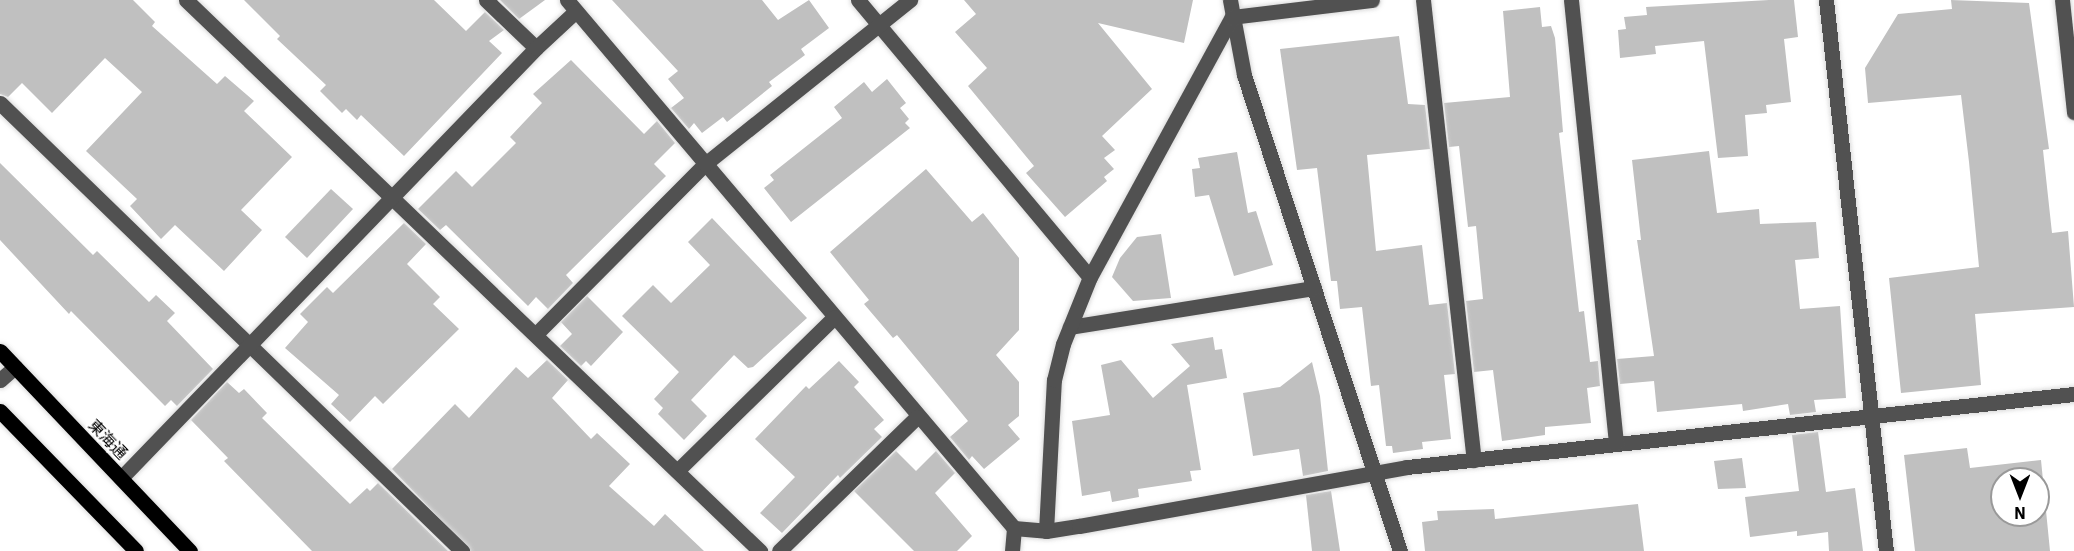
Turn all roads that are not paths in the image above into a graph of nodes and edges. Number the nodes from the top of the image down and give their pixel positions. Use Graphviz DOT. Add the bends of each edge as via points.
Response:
graph roads {
  1 [pos="186,0"];
  2 [pos="486,0"];
  3 [pos="858,0"];
  4 [pos="910,0"];
  5 [pos="1230,0"];
  6 [pos="1372,0"];
  7 [pos="1423,0"];
  8 [pos="1571,0"];
  9 [pos="1826,0"];
  10 [pos="2062,0"];
  11 [pos="572,5"];
  12 [pos="1232,17"];
  13 [pos="880,26"];
  14 [pos="536,48"];
  15 [pos="0,103"];
  16 [pos="2074,112"];
  17 [pos="705,164"];
  18 [pos="391,200"];
  19 [pos="1090,277"];
  20 [pos="1314,288"];
  21 [pos="834,317"];
  22 [pos="1070,327"];
  23 [pos="536,334"];
  24 [pos="249,344"];
  25 [pos="0,351"];
  26 [pos="15,367"];
  27 [pos="0,380"];
  28 [pos="2074,394"];
  29 [pos="0,411"];
  30 [pos="916,417"];
  31 [pos="1870,420"];
  32 [pos="1616,444"];
  33 [pos="1474,460"];
  34 [pos="677,471"];
  35 [pos="1374,472"];
  36 [pos="121,478"];
  37 [pos="1014,528"];
  38 [pos="1046,531"];
  39 [pos="136,551"];
  40 [pos="190,551"];
  41 [pos="462,551"];
  42 [pos="760,551"];
  43 [pos="779,551"];
  44 [pos="1012,551"];
  45 [pos="1400,551"];
  46 [pos="1886,551"];
  1 -- 18 [label="street"];
  2 -- 14 [label="street"];
  3 -- 13 [label="street"];
  4 -- 13 [label="street"];
  5 -- 12 [label="street"];
  6 -- 12 [label="street"];
  7 -- 33 [label="street"];
  8 -- 32 [label="street"];
  9 -- 31 [label="street"];
  10 -- 16 [label="street"];
  11 -- 14 [label="street"];
  11 -- 17 [label="street"];
  12 -- 19 [label="street"];
  12 -- 20 [label="street" via="1244,75"];
  13 -- 17 [label="street"];
  13 -- 19 [label="street"];
  14 -- 18 [label="street"];
  15 -- 24 [label="street"];
  17 -- 21 [label="street"];
  17 -- 23 [label="street"];
  18 -- 23 [label="street"];
  18 -- 24 [label="street"];
  19 -- 22 [label="street"];
  20 -- 22 [label="street"];
  20 -- 35 [label="street"];
  21 -- 30 [label="street"];
  21 -- 34 [label="street"];
  22 -- 38 [label="street" via="1054,380"];
  23 -- 34 [label="street"];
  24 -- 36 [label="street"];
  24 -- 41 [label="street"];
  25 -- 26 [label="main road, 東海通"];
  26 -- 27 [label="street"];
  26 -- 36 [label="main road, 東海通"];
  28 -- 31 [label="street"];
  29 -- 39 [label="main road"];
  30 -- 37 [label="street"];
  30 -- 43 [label="street"];
  31 -- 32 [label="street"];
  31 -- 46 [label="street"];
  32 -- 33 [label="street"];
  33 -- 35 [label="street"];
  34 -- 42 [label="street"];
  35 -- 38 [label="street"];
  35 -- 45 [label="street"];
  36 -- 40 [label="main road, 東海通"];
  37 -- 38 [label="street"];
  37 -- 44 [label="street"];
}
